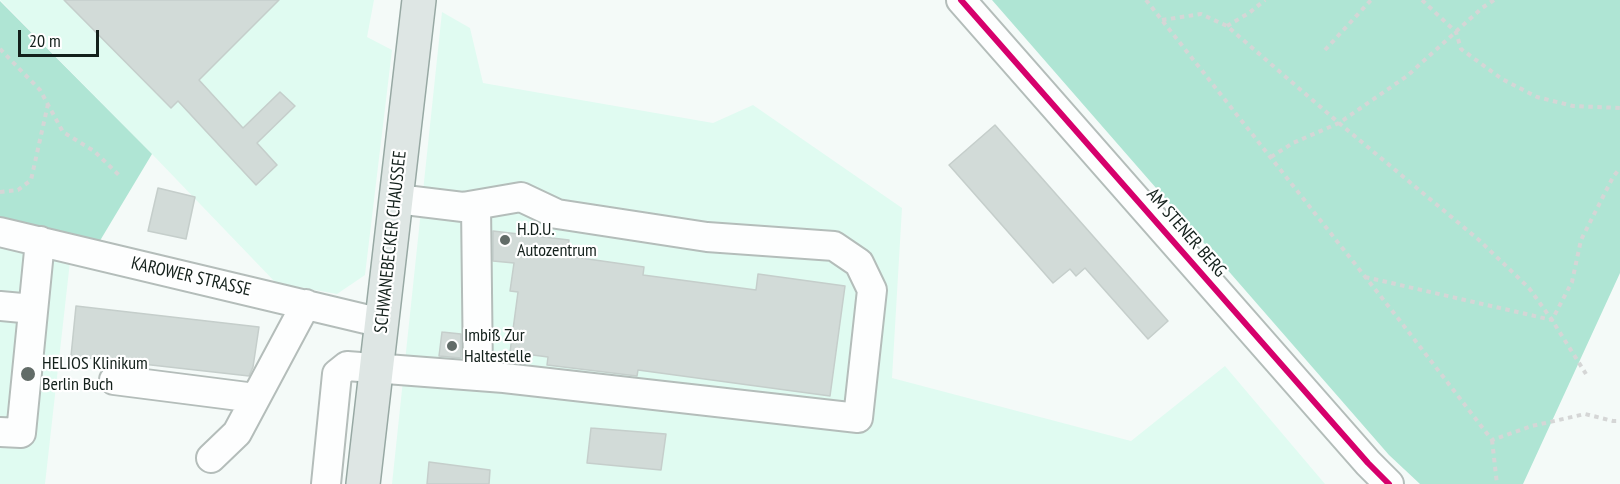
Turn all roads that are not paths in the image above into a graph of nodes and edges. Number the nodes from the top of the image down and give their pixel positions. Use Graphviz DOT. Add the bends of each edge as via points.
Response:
graph roads {
  1 [pos="419,0"];
  2 [pos="961,0"];
  3 [pos="397,199"];
  4 [pos="476,206"];
  5 [pos="0,232"];
  6 [pos="40,241"];
  7 [pos="306,304"];
  8 [pos="0,306"];
  9 [pos="33,309"];
  10 [pos="382,322"];
  11 [pos="377,367"];
  12 [pos="478,375"];
  13 [pos="114,380"];
  14 [pos="255,398"];
  15 [pos="0,432"];
  16 [pos="211,458"];
  17 [pos="326,484"];
  18 [pos="363,484"];
  19 [pos="1389,484"];
  1 -- 3 [label="main road, SCHWANEBECKER CHAUSSEE"];
  2 -- 19 [label="street, AM STENER BERG"];
  3 -- 4 [label="street"];
  3 -- 10 [label="main road, SCHWANEBECKER CHAUSSEE"];
  4 -- 12 [label="street"];
  4 -- 12 [label="street" via="521,197 557,214 707,237 834,246 859,262 872,290 858,418"];
  5 -- 6 [label="street, KAROWER STRASSE"];
  6 -- 7 [label="street, KAROWER STRASSE"];
  6 -- 9 [label="street"];
  7 -- 10 [label="street, KAROWER STRASSE"];
  7 -- 14 [label="street"];
  8 -- 9 [label="street"];
  9 -- 15 [label="street" via="21,433"];
  10 -- 11 [label="main road, SCHWANEBECKER CHAUSSEE"];
  11 -- 12 [label="street"];
  11 -- 17 [label="street" via="347,366 337,374"];
  11 -- 18 [label="main road, SCHWANEBECKER CHAUSSEE"];
  13 -- 14 [label="street"];
  14 -- 16 [label="street" via="237,433"];
}
